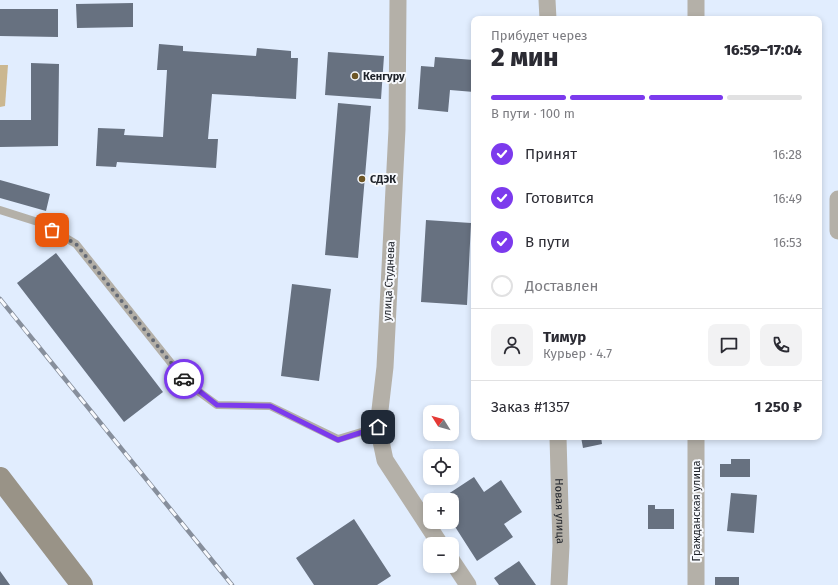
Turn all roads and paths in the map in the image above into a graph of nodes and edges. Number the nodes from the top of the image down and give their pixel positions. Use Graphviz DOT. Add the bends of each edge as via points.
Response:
graph roads {
  1 [pos="398,0"];
  2 [pos="547,0"];
  3 [pos="696,0"];
  4 [pos="548,16"];
  5 [pos="696,16"];
  6 [pos="838,199"];
  7 [pos="0,210"];
  8 [pos="838,231"];
  9 [pos="378,427"];
  10 [pos="558,440"];
  11 [pos="696,440"];
  12 [pos="0,478"];
  13 [pos="435,537"];
  14 [pos="459,572"];
  15 [pos="82,585"];
  16 [pos="468,585"];
  17 [pos="559,585"];
  18 [pos="696,585"];
  1 -- 9 [label="street, улица Студнева" via="397,129 385,367"];
  2 -- 4 [label="street"];
  3 -- 5 [label="street"];
  6 -- 8 [label="street"];
  7 -- 9 [label="lane" via="41,223 76,244 187,383 217,405 270,406 338,440"];
  9 -- 13 [label="street, улица Студнева" via="385,460"];
  10 -- 17 [label="street, Новая улица" via="561,546"];
  11 -- 18 [label="street, Гражданская улица"];
  12 -- 15 [label="main road"];
  14 -- 16 [label="street"];
}
